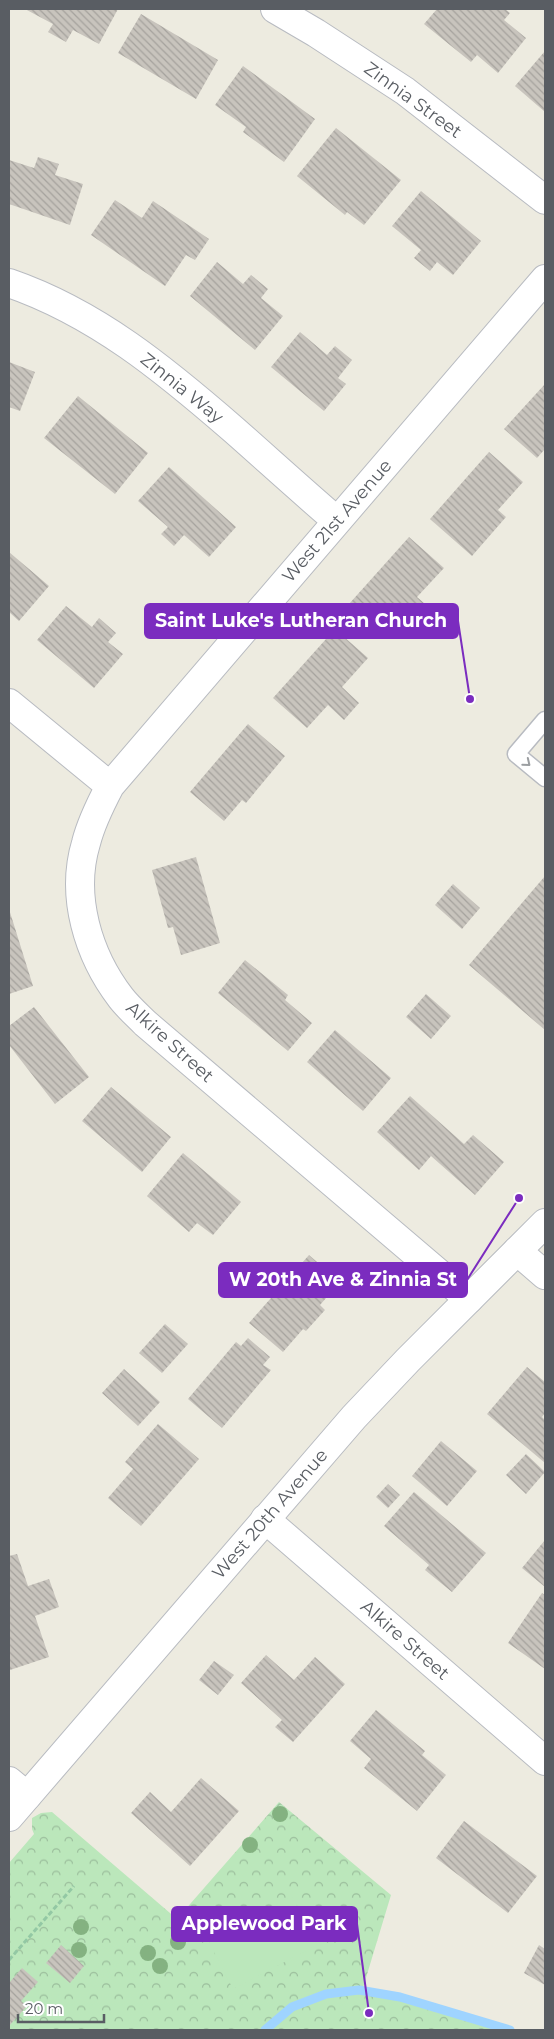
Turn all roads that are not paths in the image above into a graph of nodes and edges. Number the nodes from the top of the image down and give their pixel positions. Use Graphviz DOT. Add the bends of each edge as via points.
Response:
graph roads {
  1 [pos="275,9"];
  2 [pos="545,200"];
  3 [pos="545,279"];
  4 [pos="9,283"];
  5 [pos="337,521"];
  6 [pos="9,703"];
  7 [pos="545,720"];
  8 [pos="545,778"];
  9 [pos="110,786"];
  10 [pos="545,1223"];
  11 [pos="517,1251"];
  12 [pos="545,1275"];
  13 [pos="469,1299"];
  14 [pos="265,1519"];
  15 [pos="545,1761"];
  16 [pos="18,1788"];
  17 [pos="9,1817"];
  1 -- 2 [label="street, Zinnia Street" via="405,91"];
  3 -- 5 [label="street, West 21st Avenue"];
  4 -- 5 [label="street, Zinnia Way" via="58,303 134,348 181,384"];
  5 -- 9 [label="street, West 21st Avenue"];
  6 -- 9 [label="street"];
  7 -- 8 [label="lane, one-way" via="516,754"];
  9 -- 13 [label="street, Alkire Street" via="85,845 80,880 83,916 90,944 121,998 145,1023"];
  10 -- 11 [label="street, West 20th Avenue"];
  11 -- 12 [label="street"];
  11 -- 13 [label="street, West 20th Avenue"];
  13 -- 14 [label="street, West 20th Avenue" via="380,1389"];
  14 -- 15 [label="street, Alkire Street"];
  14 -- 16 [label="street, West 20th Avenue"];
  16 -- 17 [label="street, West 20th Avenue"];
}
